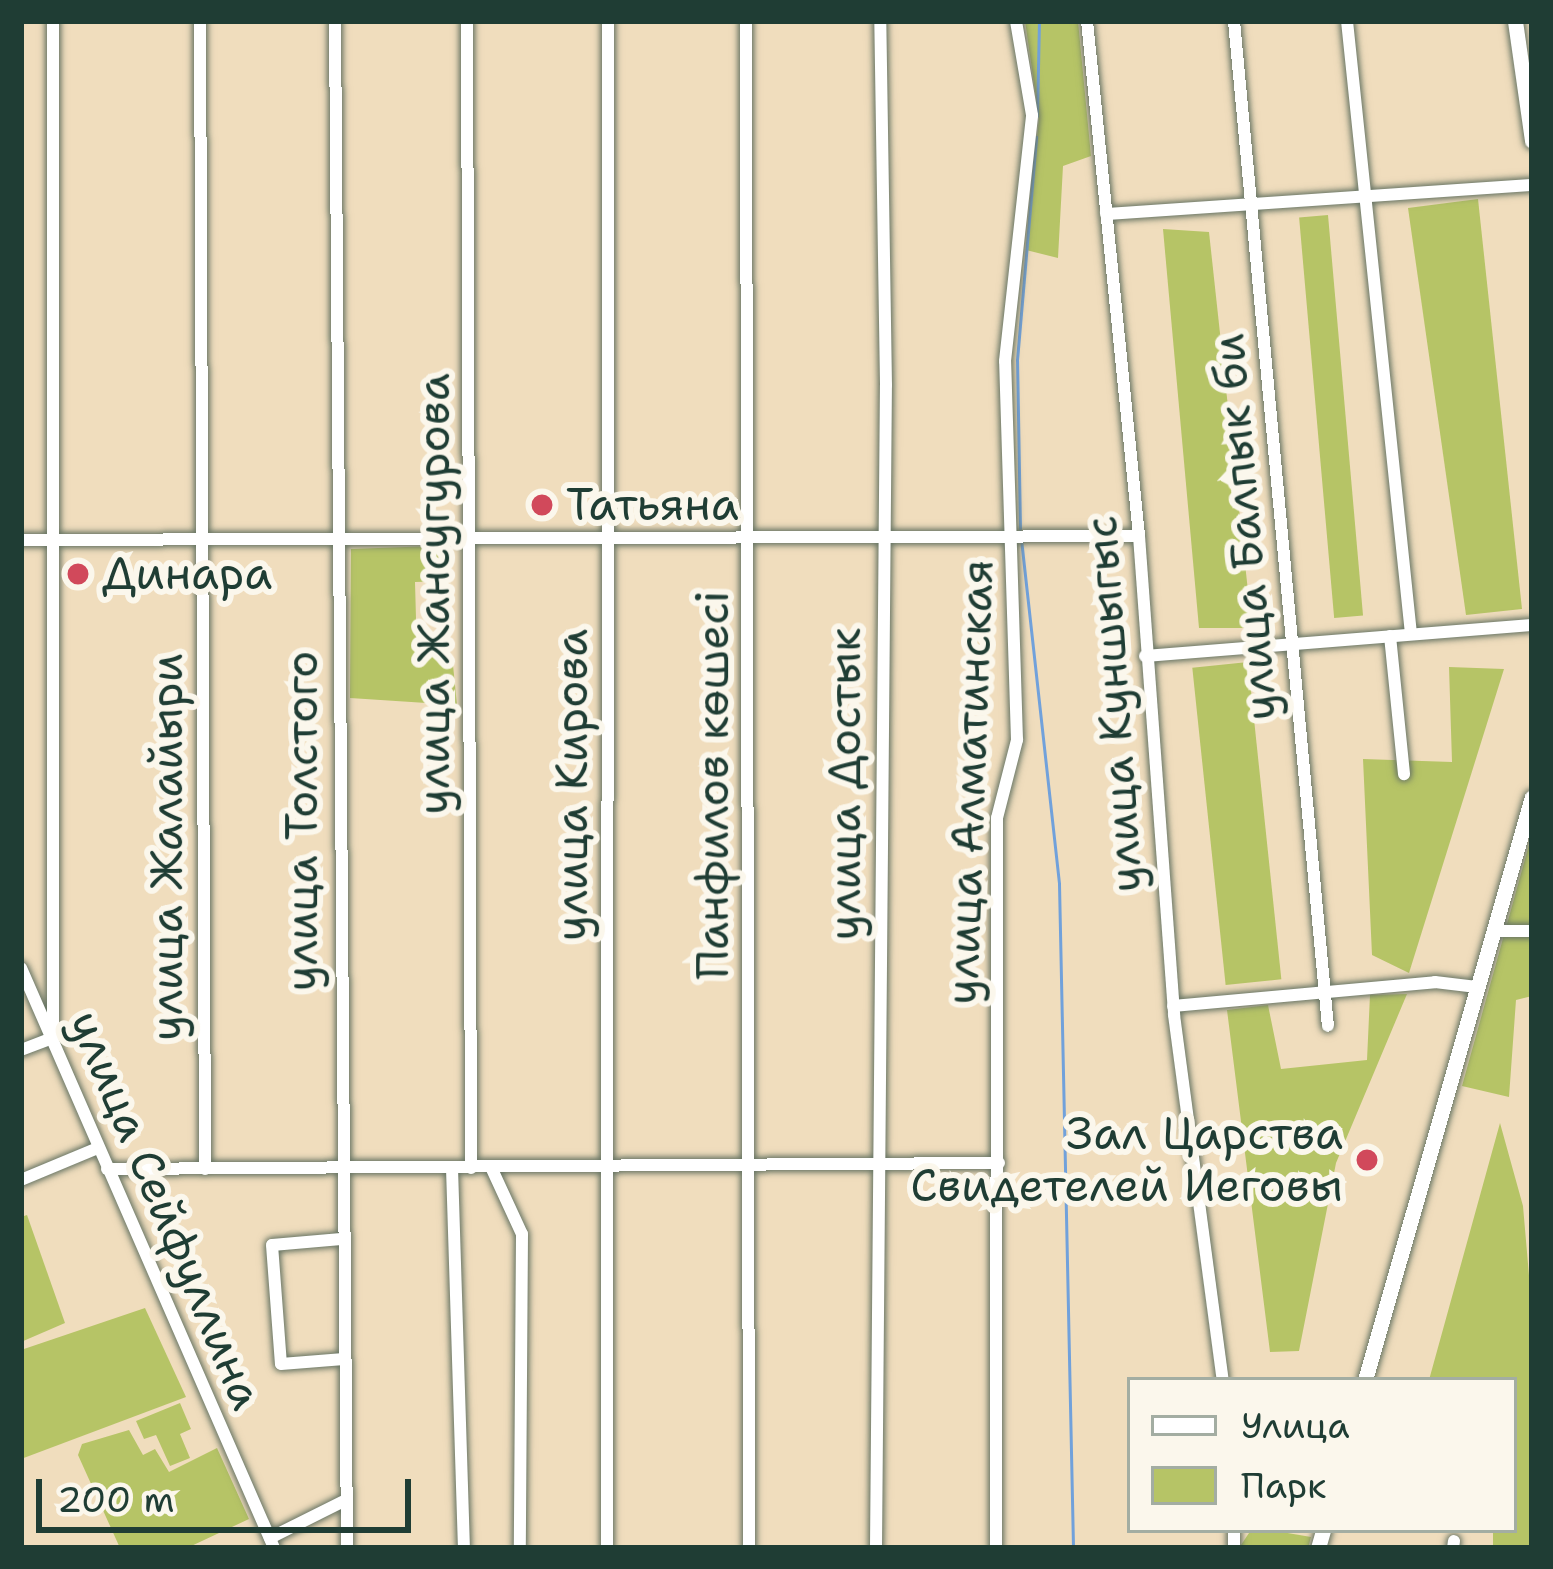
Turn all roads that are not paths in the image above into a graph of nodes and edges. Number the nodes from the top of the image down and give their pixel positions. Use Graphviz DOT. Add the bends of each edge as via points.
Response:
graph roads {
  1 [pos="53,21"];
  2 [pos="200,21"];
  3 [pos="335,21"];
  4 [pos="467,21"];
  5 [pos="608,21"];
  6 [pos="746,21"];
  7 [pos="880,21"];
  8 [pos="1016,21"];
  9 [pos="1087,21"];
  10 [pos="1234,21"];
  11 [pos="1347,21"];
  12 [pos="1515,21"];
  13 [pos="1532,141"];
  14 [pos="1532,185"];
  15 [pos="1371,199"];
  16 [pos="1252,210"];
  17 [pos="1106,214"];
  18 [pos="882,536"];
  19 [pos="1139,536"];
  20 [pos="1014,537"];
  21 [pos="471,538"];
  22 [pos="608,538"];
  23 [pos="748,538"];
  24 [pos="337,539"];
  25 [pos="21,540"];
  26 [pos="53,540"];
  27 [pos="201,540"];
  28 [pos="1532,625"];
  29 [pos="1411,634"];
  30 [pos="1390,636"];
  31 [pos="1292,638"];
  32 [pos="1145,656"];
  33 [pos="1404,774"];
  34 [pos="1532,797"];
  35 [pos="1493,931"];
  36 [pos="1532,931"];
  37 [pos="21,968"];
  38 [pos="1477,987"];
  39 [pos="1324,989"];
  40 [pos="1174,1006"];
  41 [pos="1328,1026"];
  42 [pos="53,1038"];
  43 [pos="21,1050"];
  44 [pos="98,1148"];
  45 [pos="999,1163"];
  46 [pos="878,1164"];
  47 [pos="750,1165"];
  48 [pos="609,1166"];
  49 [pos="491,1167"];
  50 [pos="340,1168"];
  51 [pos="452,1168"];
  52 [pos="471,1168"];
  53 [pos="107,1169"];
  54 [pos="205,1169"];
  55 [pos="21,1180"];
  56 [pos="341,1239"];
  57 [pos="344,1358"];
  58 [pos="1223,1377"];
  59 [pos="1366,1377"];
  60 [pos="346,1500"];
  61 [pos="272,1543"];
  62 [pos="347,1548"];
  63 [pos="464,1548"];
  64 [pos="520,1548"];
  65 [pos="607,1548"];
  66 [pos="749,1548"];
  67 [pos="876,1548"];
  68 [pos="996,1548"];
  1 -- 26 [label="street"];
  2 -- 27 [label="street, улица Жалайыри"];
  3 -- 24 [label="street, улица Толстого"];
  4 -- 21 [label="street, улица Жансугурова"];
  5 -- 22 [label="street, улица Кирова"];
  6 -- 23 [label="street, Панфилов көшесі"];
  7 -- 18 [label="street, улица Достык"];
  8 -- 20 [label="street, улица Алматинская" via="1032,115 1005,361"];
  9 -- 17 [label="street, улица Куншыгыс"];
  10 -- 16 [label="street, улица Балпык би"];
  11 -- 15 [label="street"];
  12 -- 13 [label="street"];
  14 -- 15 [label="street"];
  15 -- 16 [label="street"];
  15 -- 29 [label="street"];
  16 -- 17 [label="street"];
  16 -- 31 [label="street, улица Балпык би"];
  17 -- 19 [label="street, улица Куншыгыс"];
  18 -- 20 [label="street"];
  18 -- 23 [label="street"];
  18 -- 46 [label="street, улица Достык"];
  19 -- 20 [label="street"];
  19 -- 32 [label="street, улица Куншыгыс"];
  20 -- 45 [label="street, улица Алматинская" via="1017,740 997,818"];
  21 -- 22 [label="street"];
  21 -- 24 [label="street"];
  21 -- 52 [label="street, улица Жансугурова"];
  22 -- 23 [label="street"];
  22 -- 48 [label="street, улица Кирова"];
  23 -- 47 [label="street, Панфилов көшесі"];
  24 -- 27 [label="street"];
  24 -- 50 [label="street, улица Толстого"];
  25 -- 26 [label="street"];
  26 -- 27 [label="street"];
  26 -- 42 [label="street"];
  27 -- 54 [label="street, улица Жалайыри"];
  28 -- 29 [label="street"];
  29 -- 30 [label="street"];
  30 -- 31 [label="street"];
  30 -- 33 [label="street"];
  31 -- 32 [label="street"];
  31 -- 39 [label="street, улица Балпык би"];
  32 -- 40 [label="street, улица Куншыгыс"];
  34 -- 35 [label="street"];
  35 -- 36 [label="street"];
  35 -- 38 [label="street"];
  37 -- 42 [label="street, улица Сейфуллина"];
  38 -- 39 [label="street"];
  38 -- 59 [label="street"];
  39 -- 40 [label="street"];
  39 -- 41 [label="street, улица Балпык би"];
  40 -- 58 [label="street, улица Куншыгыс"];
  42 -- 43 [label="street"];
  42 -- 44 [label="street, улица Сейфуллина"];
  44 -- 53 [label="street, улица Сейфуллина"];
  44 -- 55 [label="street"];
  45 -- 46 [label="street"];
  45 -- 68 [label="street, улица Алматинская"];
  46 -- 47 [label="street"];
  46 -- 67 [label="street, улица Достык"];
  47 -- 48 [label="street"];
  47 -- 66 [label="street, Панфилов көшесі"];
  48 -- 49 [label="street"];
  48 -- 65 [label="street, улица Кирова"];
  49 -- 52 [label="street"];
  49 -- 64 [label="street" via="522,1234"];
  50 -- 51 [label="street"];
  50 -- 54 [label="street"];
  50 -- 56 [label="street, улица Толстого"];
  51 -- 52 [label="street"];
  51 -- 63 [label="street"];
  53 -- 54 [label="street"];
  53 -- 61 [label="street, улица Сейфуллина"];
  56 -- 57 [label="street, улица Толстого"];
  56 -- 57 [label="street" via="272,1245 281,1364"];
  57 -- 60 [label="street, улица Толстого"];
  60 -- 61 [label="street"];
  60 -- 62 [label="street, улица Толстого"];
}
